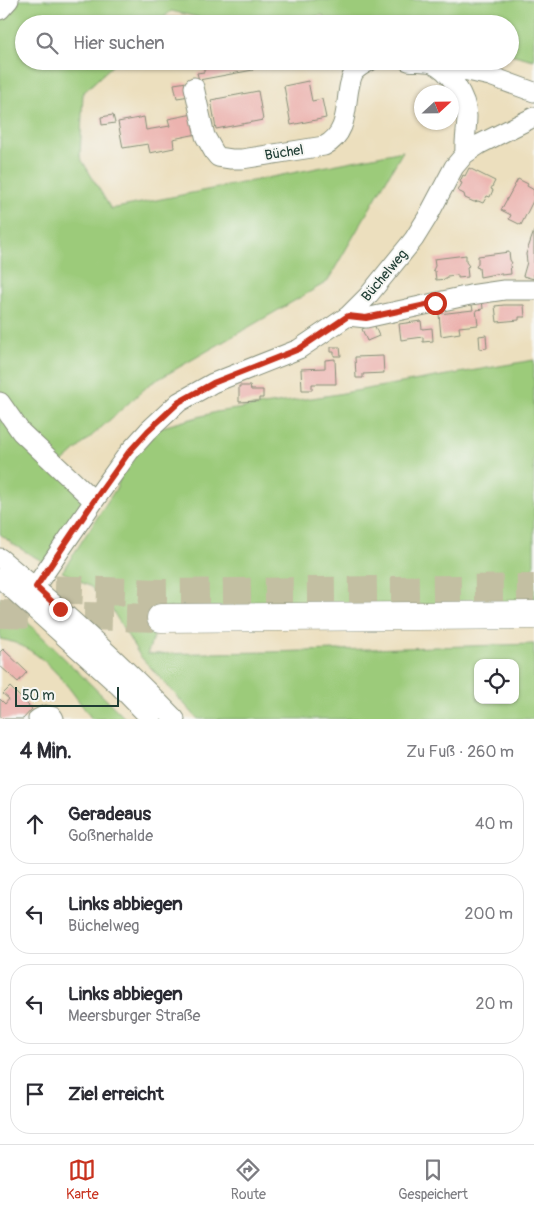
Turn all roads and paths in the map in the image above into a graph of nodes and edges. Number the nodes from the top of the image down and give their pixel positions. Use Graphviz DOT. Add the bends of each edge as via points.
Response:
graph roads {
  1 [pos="8,0"];
  2 [pos="0,10"];
  3 [pos="356,70"];
  4 [pos="442,70"];
  5 [pos="464,70"];
  6 [pos="194,86"];
  7 [pos="534,92"];
  8 [pos="534,117"];
  9 [pos="465,154"];
  10 [pos="534,290"];
  11 [pos="348,316"];
  12 [pos="0,402"];
  13 [pos="94,501"];
  14 [pos="0,558"];
  15 [pos="0,578"];
  16 [pos="30,593"];
  17 [pos="534,614"];
  18 [pos="161,618"];
  19 [pos="38,719"];
  20 [pos="54,719"];
  21 [pos="151,719"];
  22 [pos="175,719"];
  1 -- 2 [label="street"];
  3 -- 6 [label="street, Büchel" via="343,121 329,143 242,159 223,158 214,152 205,136"];
  4 -- 9 [label="street" via="451,77 463,99 467,115"];
  5 -- 7 [label="street"];
  8 -- 9 [label="street, Büchelweg"];
  9 -- 11 [label="street, Büchelweg" via="454,167 414,239"];
  10 -- 11 [label="street" via="504,290 366,318"];
  11 -- 13 [label="street, Büchelweg" via="299,349 213,383 179,402 129,452"];
  12 -- 13 [label="street" via="21,432"];
  13 -- 16 [label="street, Büchelweg"];
  14 -- 16 [label="street"];
  15 -- 16 [label="street"];
  16 -- 21 [label="street"];
  16 -- 22 [label="street" via="135,677"];
  17 -- 18 [label="highway"];
  19 -- 20 [label="street" via="46,715"];
}
